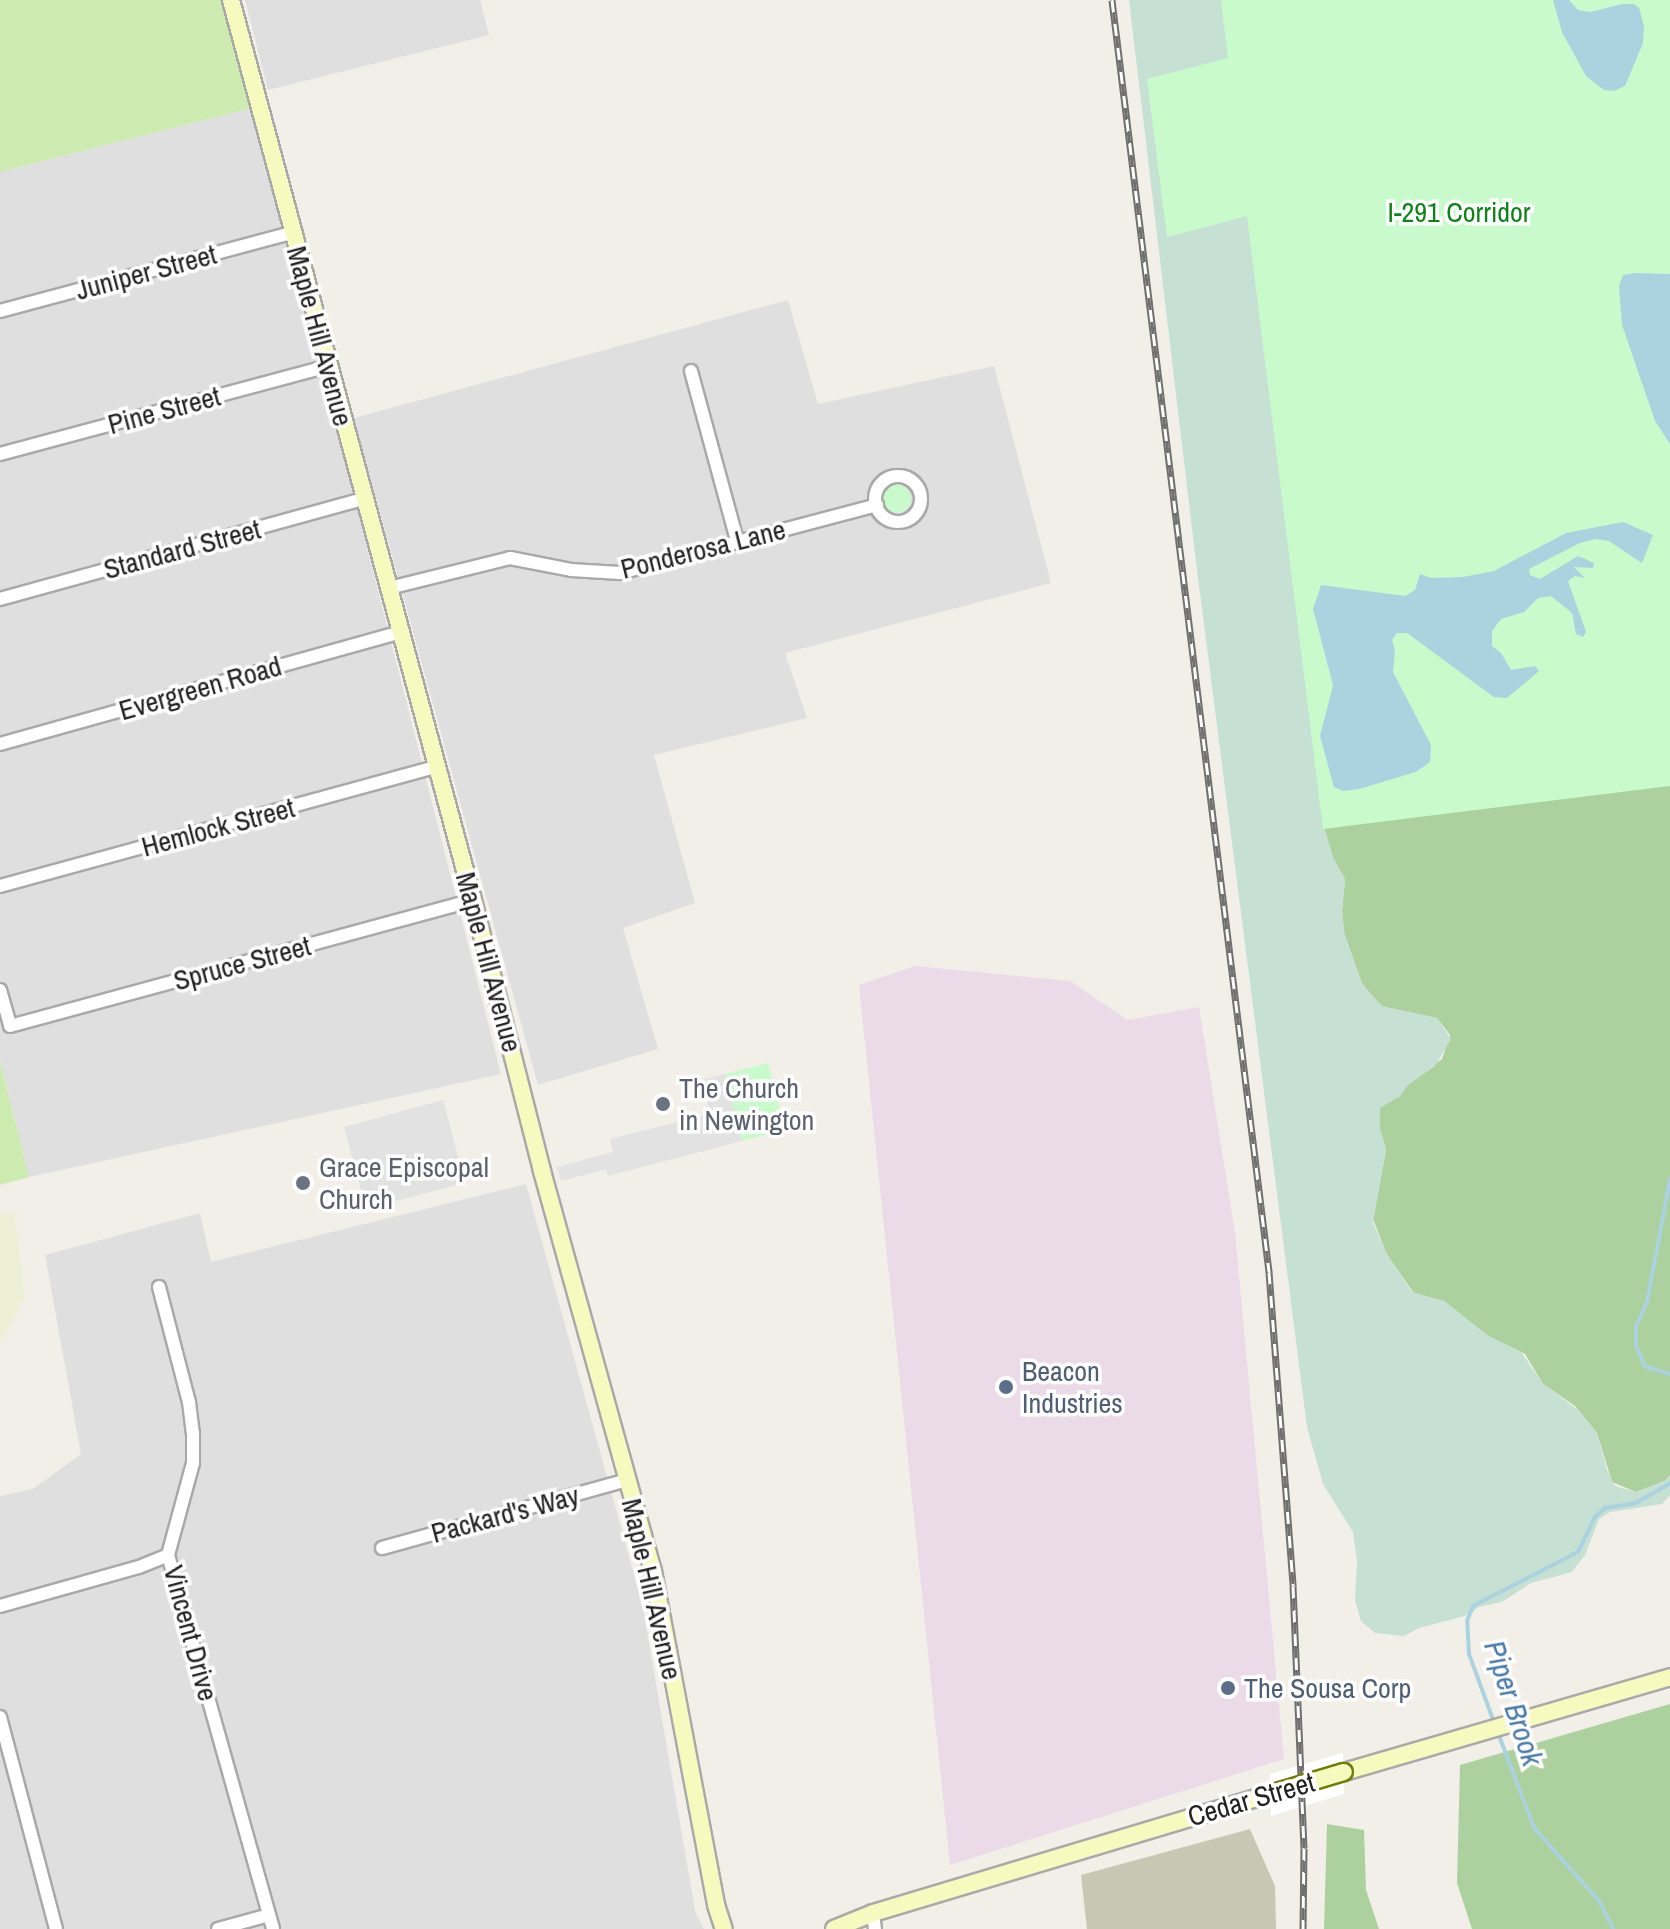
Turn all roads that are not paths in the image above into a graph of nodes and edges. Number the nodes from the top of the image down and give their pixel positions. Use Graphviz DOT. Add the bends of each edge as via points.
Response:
graph roads {
  1 [pos="231,0"];
  2 [pos="292,233"];
  3 [pos="0,311"];
  4 [pos="329,366"];
  5 [pos="691,371"];
  6 [pos="0,454"];
  7 [pos="364,499"];
  8 [pos="877,505"];
  9 [pos="737,540"];
  10 [pos="389,588"];
  11 [pos="0,599"];
  12 [pos="401,632"];
  13 [pos="0,744"];
  14 [pos="436,767"];
  15 [pos="0,886"];
  16 [pos="473,900"];
  17 [pos="0,990"];
  18 [pos="159,1287"];
  19 [pos="628,1480"];
  20 [pos="382,1548"];
  21 [pos="168,1555"];
  22 [pos="0,1606"];
  23 [pos="1670,1677"];
  24 [pos="0,1717"];
  25 [pos="269,1915"];
  26 [pos="874,1921"];
  27 [pos="56,1929"];
  28 [pos="218,1929"];
  29 [pos="273,1929"];
  30 [pos="724,1929"];
  31 [pos="834,1929"];
  1 -- 2 [label="street, Maple Hill Avenue"];
  2 -- 3 [label="street, Juniper Street"];
  2 -- 4 [label="street, Maple Hill Avenue"];
  4 -- 6 [label="street, Pine Street"];
  4 -- 7 [label="street, Maple Hill Avenue"];
  5 -- 9 [label="street"];
  7 -- 10 [label="street, Maple Hill Avenue"];
  7 -- 11 [label="street, Standard Street"];
  8 -- 9 [label="street, Ponderosa Lane"];
  9 -- 10 [label="street, Ponderosa Lane" via="620,573 510,558"];
  10 -- 12 [label="street, Maple Hill Avenue"];
  12 -- 13 [label="street, Evergreen Road"];
  12 -- 14 [label="street, Maple Hill Avenue"];
  14 -- 15 [label="street, Hemlock Street"];
  14 -- 16 [label="street, Maple Hill Avenue"];
  16 -- 17 [label="street, Spruce Street" via="10,1026"];
  16 -- 19 [label="street, Maple Hill Avenue"];
  18 -- 21 [label="street, Vincent Drive" via="193,1433 193,1463"];
  19 -- 20 [label="street, Packard's Way"];
  19 -- 30 [label="street, Maple Hill Avenue" via="653,1571"];
  21 -- 22 [label="street"];
  21 -- 25 [label="street, Vincent Drive"];
  23 -- 26 [label="street, Cedar Street, bridge" via="1270,1794"];
  24 -- 27 [label="street"];
  25 -- 28 [label="street"];
  25 -- 29 [label="street, Vincent Drive"];
  26 -- 31 [label="street, Cedar Street"];
}
